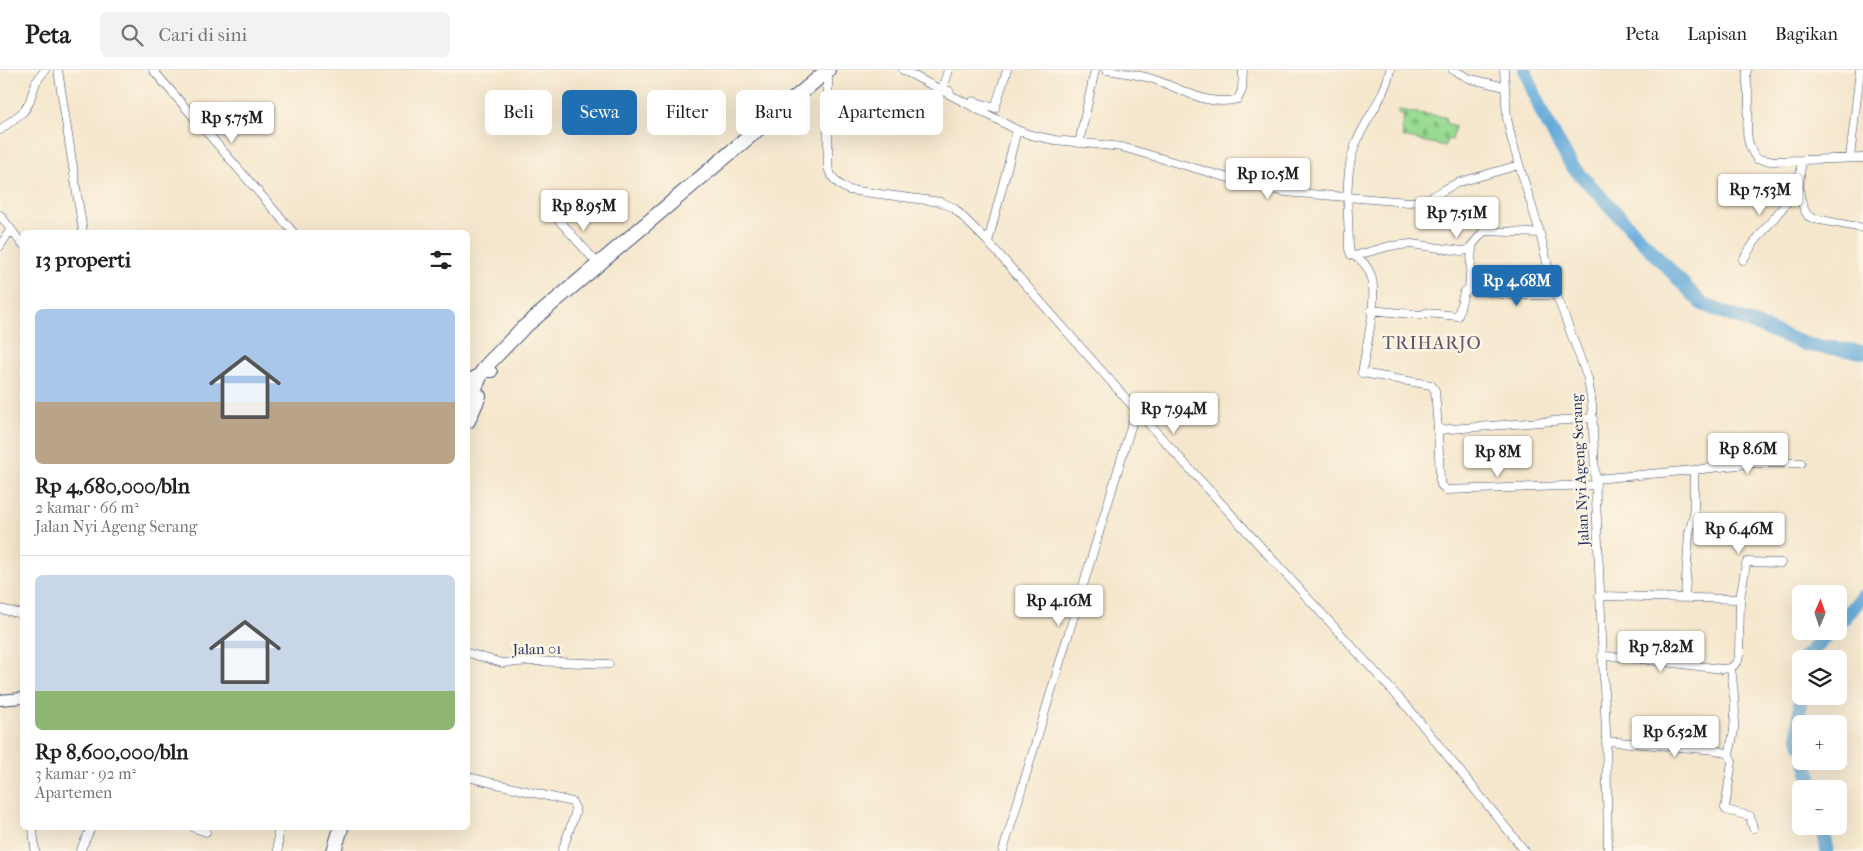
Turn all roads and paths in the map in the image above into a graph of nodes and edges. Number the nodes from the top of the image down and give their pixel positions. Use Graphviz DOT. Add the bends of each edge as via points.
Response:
graph roads {
  1 [pos="46,70"];
  2 [pos="58,70"];
  3 [pos="153,70"];
  4 [pos="828,70"];
  5 [pos="903,70"];
  6 [pos="948,70"];
  7 [pos="1007,70"];
  8 [pos="1095,70"];
  9 [pos="1106,70"];
  10 [pos="1244,70"];
  11 [pos="1390,70"];
  12 [pos="1453,70"];
  13 [pos="1504,70"];
  14 [pos="1747,70"];
  15 [pos="1860,70"];
  16 [pos="1505,87"];
  17 [pos="0,130"];
  18 [pos="1017,130"];
  19 [pos="1079,143"];
  20 [pos="1850,158"];
  21 [pos="1863,158"];
  22 [pos="1802,160"];
  23 [pos="1520,165"];
  24 [pos="1798,187"];
  25 [pos="1349,198"];
  26 [pos="0,215"];
  27 [pos="557,218"];
  28 [pos="1863,228"];
  29 [pos="11,230"];
  30 [pos="83,230"];
  31 [pos="291,230"];
  32 [pos="1540,232"];
  33 [pos="20,241"];
  34 [pos="988,242"];
  35 [pos="0,246"];
  36 [pos="1472,248"];
  37 [pos="1354,256"];
  38 [pos="1743,260"];
  39 [pos="596,263"];
  40 [pos="1469,289"];
  41 [pos="1557,295"];
  42 [pos="1371,310"];
  43 [pos="487,372"];
  44 [pos="470,379"];
  45 [pos="471,397"];
  46 [pos="1136,410"];
  47 [pos="1593,418"];
  48 [pos="1438,430"];
  49 [pos="1801,464"];
  50 [pos="1694,470"];
  51 [pos="1595,482"];
  52 [pos="1781,563"];
  53 [pos="1599,596"];
  54 [pos="1684,596"];
  55 [pos="1740,599"];
  56 [pos="0,609"];
  57 [pos="20,614"];
  58 [pos="470,654"];
  59 [pos="1602,656"];
  60 [pos="609,664"];
  61 [pos="1731,668"];
  62 [pos="20,698"];
  63 [pos="0,700"];
  64 [pos="1606,741"];
  65 [pos="1729,754"];
  66 [pos="470,777"];
  67 [pos="1753,828"];
  68 [pos="33,830"];
  69 [pos="90,830"];
  70 [pos="200,830"];
  71 [pos="278,830"];
  72 [pos="340,830"];
  73 [pos="206,832"];
  74 [pos="35,851"];
  75 [pos="80,851"];
  76 [pos="278,851"];
  77 [pos="334,851"];
  78 [pos="562,851"];
  79 [pos="1003,851"];
  80 [pos="1526,851"];
  81 [pos="1608,851"];
  1 -- 17 [label="street" via="33,87 24,111"];
  2 -- 30 [label="street"];
  3 -- 31 [label="street"];
  4 -- 34 [label="street" via="828,168 833,178 849,190 948,204"];
  4 -- 39 [label="highway"];
  5 -- 18 [label="street"];
  6 -- 7 [label="street" via="944,89 993,108"];
  8 -- 19 [label="street"];
  9 -- 10 [label="street" via="1149,78 1215,101 1238,99"];
  11 -- 25 [label="street" via="1387,86 1356,144 1351,160"];
  12 -- 16 [label="street"];
  13 -- 16 [label="street, Jalan Nyi Ageng Serang"];
  14 -- 22 [label="street" via="1747,131 1751,151 1762,161"];
  15 -- 20 [label="street"];
  16 -- 23 [label="street, Jalan Nyi Ageng Serang" via="1509,126"];
  18 -- 19 [label="street"];
  18 -- 34 [label="street"];
  19 -- 25 [label="street" via="1122,147 1285,192"];
  20 -- 21 [label="street"];
  20 -- 22 [label="street"];
  22 -- 24 [label="street"];
  23 -- 25 [label="street" via="1451,185 1420,202"];
  23 -- 32 [label="street, Jalan Nyi Ageng Serang"];
  24 -- 28 [label="street" via="1808,216"];
  24 -- 38 [label="street" via="1753,242"];
  25 -- 37 [label="street" via="1349,249"];
  26 -- 29 [label="street"];
  27 -- 39 [label="street"];
  29 -- 33 [label="street"];
  29 -- 35 [label="street"];
  32 -- 36 [label="street" via="1484,232"];
  32 -- 41 [label="street, Jalan Nyi Ageng Serang"];
  34 -- 46 [label="street"];
  36 -- 37 [label="street" via="1462,251 1411,244"];
  36 -- 40 [label="street"];
  37 -- 42 [label="street" via="1364,262 1371,278"];
  39 -- 43 [label="highway" via="563,300"];
  40 -- 41 [label="street" via="1510,295"];
  40 -- 42 [label="street" via="1464,292 1458,316"];
  41 -- 47 [label="street, Jalan Nyi Ageng Serang" via="1588,379"];
  42 -- 48 [label="street" via="1362,373 1431,385 1435,390"];
  43 -- 44 [label="street"];
  43 -- 45 [label="highway"];
  46 -- 79 [label="street"];
  46 -- 80 [label="street" via="1410,710"];
  47 -- 48 [label="street"];
  47 -- 51 [label="street, Jalan Nyi Ageng Serang"];
  48 -- 51 [label="street" via="1440,480 1446,490"];
  49 -- 50 [label="street" via="1756,463"];
  50 -- 51 [label="street"];
  50 -- 54 [label="street" via="1694,514 1689,533"];
  51 -- 53 [label="street, Jalan Nyi Ageng Serang"];
  52 -- 55 [label="street" via="1747,562"];
  53 -- 54 [label="street"];
  53 -- 59 [label="street, Jalan Nyi Ageng Serang"];
  54 -- 55 [label="street"];
  55 -- 61 [label="street" via="1739,655"];
  56 -- 57 [label="street"];
  58 -- 60 [label="street, Jalan 01" via="502,664 533,661"];
  59 -- 61 [label="street"];
  59 -- 64 [label="street, Jalan Nyi Ageng Serang"];
  61 -- 65 [label="street" via="1736,709"];
  62 -- 63 [label="street"];
  64 -- 65 [label="street" via="1716,750"];
  64 -- 81 [label="street, Jalan Nyi Ageng Serang"];
  65 -- 67 [label="street" via="1732,762 1725,808 1750,816"];
  66 -- 78 [label="street" via="572,802 575,814"];
  68 -- 74 [label="street"];
  69 -- 75 [label="street"];
  70 -- 73 [label="street"];
  71 -- 76 [label="street"];
  72 -- 77 [label="highway"];
}
